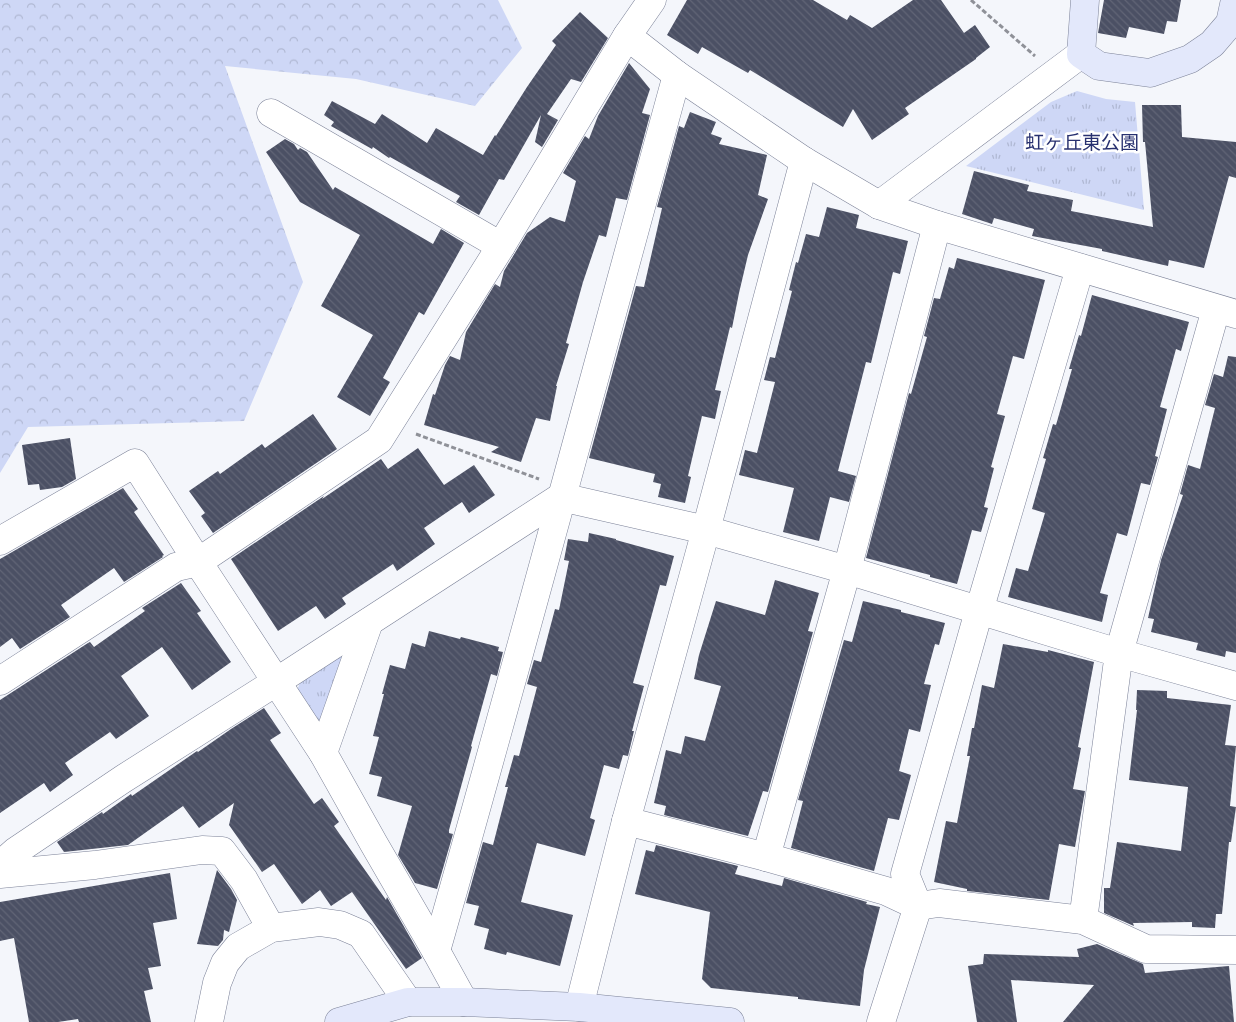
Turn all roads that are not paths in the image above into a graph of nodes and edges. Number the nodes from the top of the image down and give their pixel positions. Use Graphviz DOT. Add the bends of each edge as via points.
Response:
graph roads {
  1 [pos="652,0"];
  2 [pos="1085,0"];
  3 [pos="1235,0"];
  4 [pos="627,36"];
  5 [pos="1081,54"];
  6 [pos="678,75"];
  7 [pos="271,113"];
  8 [pos="804,161"];
  9 [pos="879,205"];
  10 [pos="937,225"];
  11 [pos="501,246"];
  12 [pos="1080,268"];
  13 [pos="1226,311"];
  14 [pos="561,497"];
  15 [pos="706,530"];
  16 [pos="0,541"];
  17 [pos="198,562"];
  18 [pos="847,570"];
  19 [pos="979,611"];
  20 [pos="369,622"];
  21 [pos="1119,653"];
  22 [pos="0,681"];
  23 [pos="276,682"];
  24 [pos="1236,686"];
  25 [pos="323,753"];
  26 [pos="626,821"];
  27 [pos="766,857"];
  28 [pos="0,864"];
  29 [pos="0,874"];
  30 [pos="918,906"];
  31 [pos="1083,920"];
  32 [pos="271,928"];
  33 [pos="1236,950"];
  34 [pos="436,951"];
  35 [pos="408,1002"];
  36 [pos="464,1002"];
  37 [pos="579,1007"];
  38 [pos="676,1020"];
  39 [pos="209,1022"];
  40 [pos="339,1022"];
  41 [pos="730,1022"];
  42 [pos="881,1022"];
  1 -- 4 [label="street"];
  2 -- 5 [label="street"];
  3 -- 5 [label="street" via="1230,23 1212,44 1190,59 1150,73 1099,66"];
  4 -- 6 [label="street"];
  4 -- 11 [label="street"];
  5 -- 9 [label="street"];
  6 -- 8 [label="street"];
  6 -- 14 [label="street"];
  7 -- 11 [label="street"];
  8 -- 9 [label="street"];
  8 -- 15 [label="street"];
  9 -- 10 [label="street"];
  10 -- 12 [label="street"];
  10 -- 18 [label="street"];
  11 -- 17 [label="street" via="379,440"];
  12 -- 13 [label="street"];
  12 -- 19 [label="street"];
  13 -- 21 [label="street"];
  14 -- 15 [label="street"];
  14 -- 20 [label="street"];
  14 -- 34 [label="street"];
  15 -- 18 [label="street"];
  15 -- 26 [label="street"];
  16 -- 17 [label="street" via="135,463"];
  17 -- 22 [label="street" via="176,566"];
  17 -- 23 [label="street"];
  18 -- 19 [label="street"];
  18 -- 27 [label="street"];
  19 -- 21 [label="street"];
  19 -- 30 [label="street" via="905,874"];
  20 -- 23 [label="street"];
  20 -- 25 [label="street"];
  21 -- 24 [label="street"];
  21 -- 31 [label="street"];
  23 -- 25 [label="street"];
  23 -- 28 [label="street" via="123,779"];
  25 -- 34 [label="street"];
  26 -- 27 [label="street"];
  26 -- 37 [label="street"];
  27 -- 30 [label="street" via="886,891"];
  29 -- 32 [label="street" via="202,850 222,851 244,880"];
  30 -- 31 [label="street" via="939,903"];
  30 -- 42 [label="street"];
  31 -- 33 [label="street" via="1146,949"];
  32 -- 35 [label="street" via="319,922 340,925 360,934"];
  32 -- 39 [label="street" via="238,947 225,963 216,983"];
  34 -- 36 [label="street"];
  35 -- 36 [label="street"];
  35 -- 40 [label="street"];
  36 -- 37 [label="street"];
  37 -- 38 [label="street"];
  38 -- 41 [label="street"];
}
